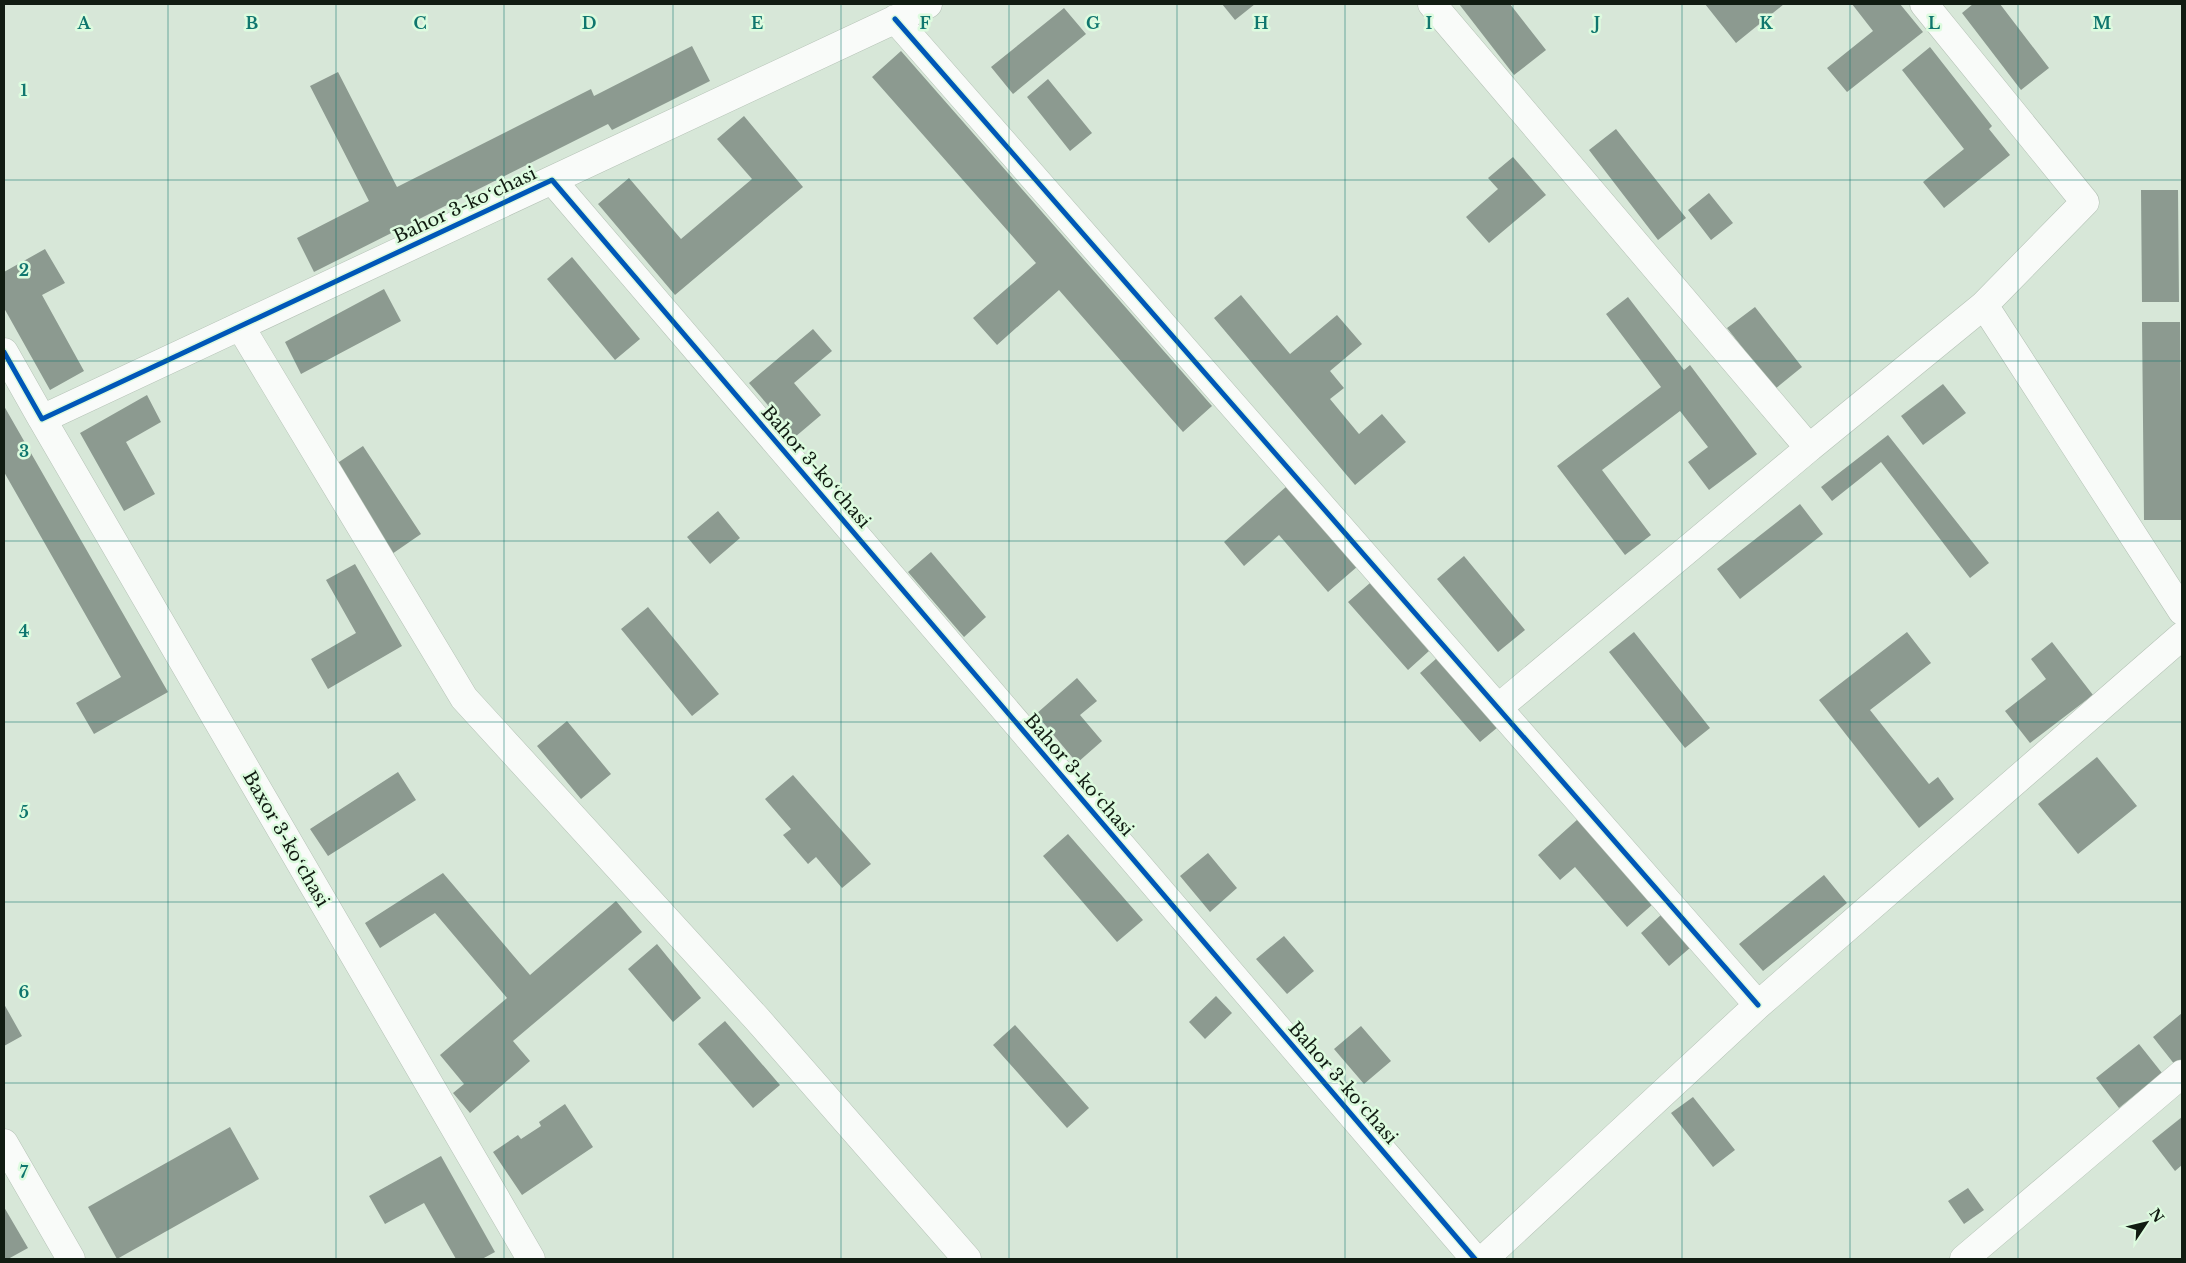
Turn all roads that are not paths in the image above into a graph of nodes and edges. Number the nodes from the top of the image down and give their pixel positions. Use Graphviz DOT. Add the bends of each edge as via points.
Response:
graph roads {
  1 [pos="928,4"];
  2 [pos="1432,4"];
  3 [pos="1924,4"];
  4 [pos="895,19"];
  5 [pos="552,180"];
  6 [pos="1984,305"];
  7 [pos="240,326"];
  8 [pos="4,352"];
  9 [pos="42,419"];
  10 [pos="1809,448"];
  11 [pos="2182,611"];
  12 [pos="2182,636"];
  13 [pos="1498,708"];
  14 [pos="1758,1005"];
  15 [pos="2182,1074"];
  16 [pos="4,1143"];
  17 [pos="71,1259"];
  18 [pos="530,1259"];
  19 [pos="967,1259"];
  20 [pos="1475,1259"];
  21 [pos="1484,1259"];
  22 [pos="1964,1259"];
  1 -- 4 [label="street"];
  2 -- 10 [label="street"];
  3 -- 6 [label="street" via="2085,202"];
  4 -- 5 [label="street"];
  4 -- 13 [label="street"];
  5 -- 7 [label="street, Bahor 3-koʻchasi"];
  5 -- 20 [label="street, Bahor 3-koʻchasi"];
  6 -- 10 [label="street"];
  6 -- 11 [label="street"];
  7 -- 9 [label="street, Bahor 3-koʻchasi"];
  7 -- 19 [label="street" via="464,698 758,1020"];
  8 -- 9 [label="street"];
  9 -- 18 [label="street, Baxor 3-koʻchasi"];
  10 -- 13 [label="street"];
  12 -- 14 [label="street"];
  13 -- 14 [label="street"];
  14 -- 21 [label="street"];
  15 -- 22 [label="street"];
  16 -- 17 [label="street"];
}
